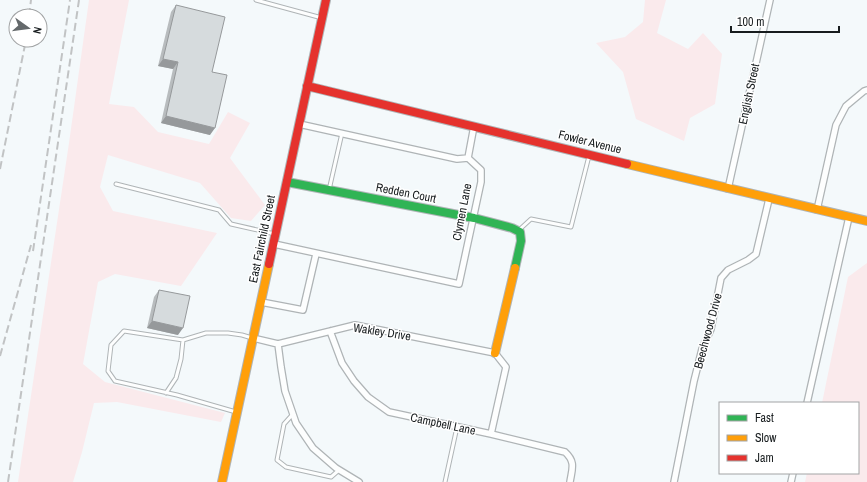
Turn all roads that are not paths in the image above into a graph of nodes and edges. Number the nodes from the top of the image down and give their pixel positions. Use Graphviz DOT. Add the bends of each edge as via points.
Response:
graph roads {
  1 [pos="256,0"];
  2 [pos="326,0"];
  3 [pos="770,0"];
  4 [pos="322,18"];
  5 [pos="307,86"];
  6 [pos="867,90"];
  7 [pos="299,124"];
  8 [pos="474,126"];
  9 [pos="342,133"];
  10 [pos="589,154"];
  11 [pos="468,158"];
  12 [pos="287,182"];
  13 [pos="116,184"];
  14 [pos="728,189"];
  15 [pos="328,190"];
  16 [pos="769,199"];
  17 [pos="818,210"];
  18 [pos="849,217"];
  19 [pos="474,218"];
  20 [pos="867,221"];
  21 [pos="519,232"];
  22 [pos="276,234"];
  23 [pos="274,244"];
  24 [pos="316,254"];
  25 [pos="261,302"];
  26 [pos="330,331"];
  27 [pos="253,338"];
  28 [pos="183,340"];
  29 [pos="278,344"];
  30 [pos="495,353"];
  31 [pos="166,393"];
  32 [pos="807,402"];
  33 [pos="237,412"];
  34 [pos="293,414"];
  35 [pos="457,427"];
  36 [pos="491,434"];
  37 [pos="339,470"];
  38 [pos="222,482"];
  39 [pos="359,482"];
  40 [pos="445,482"];
  41 [pos="570,482"];
  42 [pos="674,482"];
  1 -- 4 [label="lane"];
  2 -- 4 [label="street, East Fairchild Street"];
  3 -- 14 [label="street, English Street"];
  4 -- 5 [label="street, East Fairchild Street"];
  5 -- 7 [label="street, East Fairchild Street"];
  5 -- 8 [label="street, Fowler Avenue"];
  6 -- 17 [label="street" via="846,106 836,125"];
  7 -- 9 [label="street"];
  7 -- 12 [label="street, East Fairchild Street"];
  8 -- 10 [label="street, Fowler Avenue"];
  8 -- 11 [label="street"];
  9 -- 11 [label="street" via="457,159"];
  9 -- 15 [label="lane"];
  10 -- 14 [label="street, Fowler Avenue"];
  10 -- 21 [label="lane" via="571,227 531,219"];
  11 -- 19 [label="street, Clymen Lane" via="481,170"];
  12 -- 15 [label="street, Redden Court"];
  12 -- 22 [label="street, East Fairchild Street"];
  13 -- 22 [label="lane" via="219,210 231,224"];
  14 -- 16 [label="street, Fowler Avenue"];
  15 -- 19 [label="street, Redden Court"];
  16 -- 17 [label="street, Fowler Avenue"];
  16 -- 42 [label="street, Beechwood Drive" via="756,254 728,270 721,278 711,329 702,349 694,381"];
  17 -- 18 [label="street, Fowler Avenue"];
  18 -- 20 [label="street, Fowler Avenue"];
  18 -- 32 [label="street"];
  19 -- 21 [label="street, Redden Court"];
  19 -- 24 [label="street, Clymen Lane" via="459,284"];
  21 -- 30 [label="street" via="521,241"];
  22 -- 23 [label="street, East Fairchild Street"];
  23 -- 24 [label="street"];
  23 -- 25 [label="street, East Fairchild Street"];
  24 -- 25 [label="street" via="303,310"];
  25 -- 27 [label="street, East Fairchild Street"];
  26 -- 29 [label="street, Wakley Drive"];
  26 -- 30 [label="street, Wakley Drive" via="355,325"];
  26 -- 35 [label="street, Campbell Lane" via="342,363 368,397 389,412"];
  27 -- 28 [label="lane" via="228,333 206,333"];
  27 -- 29 [label="street, Wakley Drive"];
  27 -- 33 [label="street, East Fairchild Street"];
  28 -- 31 [label="lane" via="176,378"];
  28 -- 31 [label="lane" via="124,331 111,345 108,371 115,381"];
  29 -- 34 [label="street" via="285,391"];
  30 -- 36 [label="street" via="506,367"];
  31 -- 33 [label="lane"];
  33 -- 38 [label="street, East Fairchild Street"];
  34 -- 37 [label="street" via="313,448"];
  34 -- 37 [label="lane" via="284,424 277,460 286,467 331,478"];
  35 -- 36 [label="street, Campbell Lane"];
  35 -- 40 [label="lane"];
  36 -- 41 [label="street, Campbell Lane" via="565,452 571,457 573,467"];
  37 -- 39 [label="street"];
}
